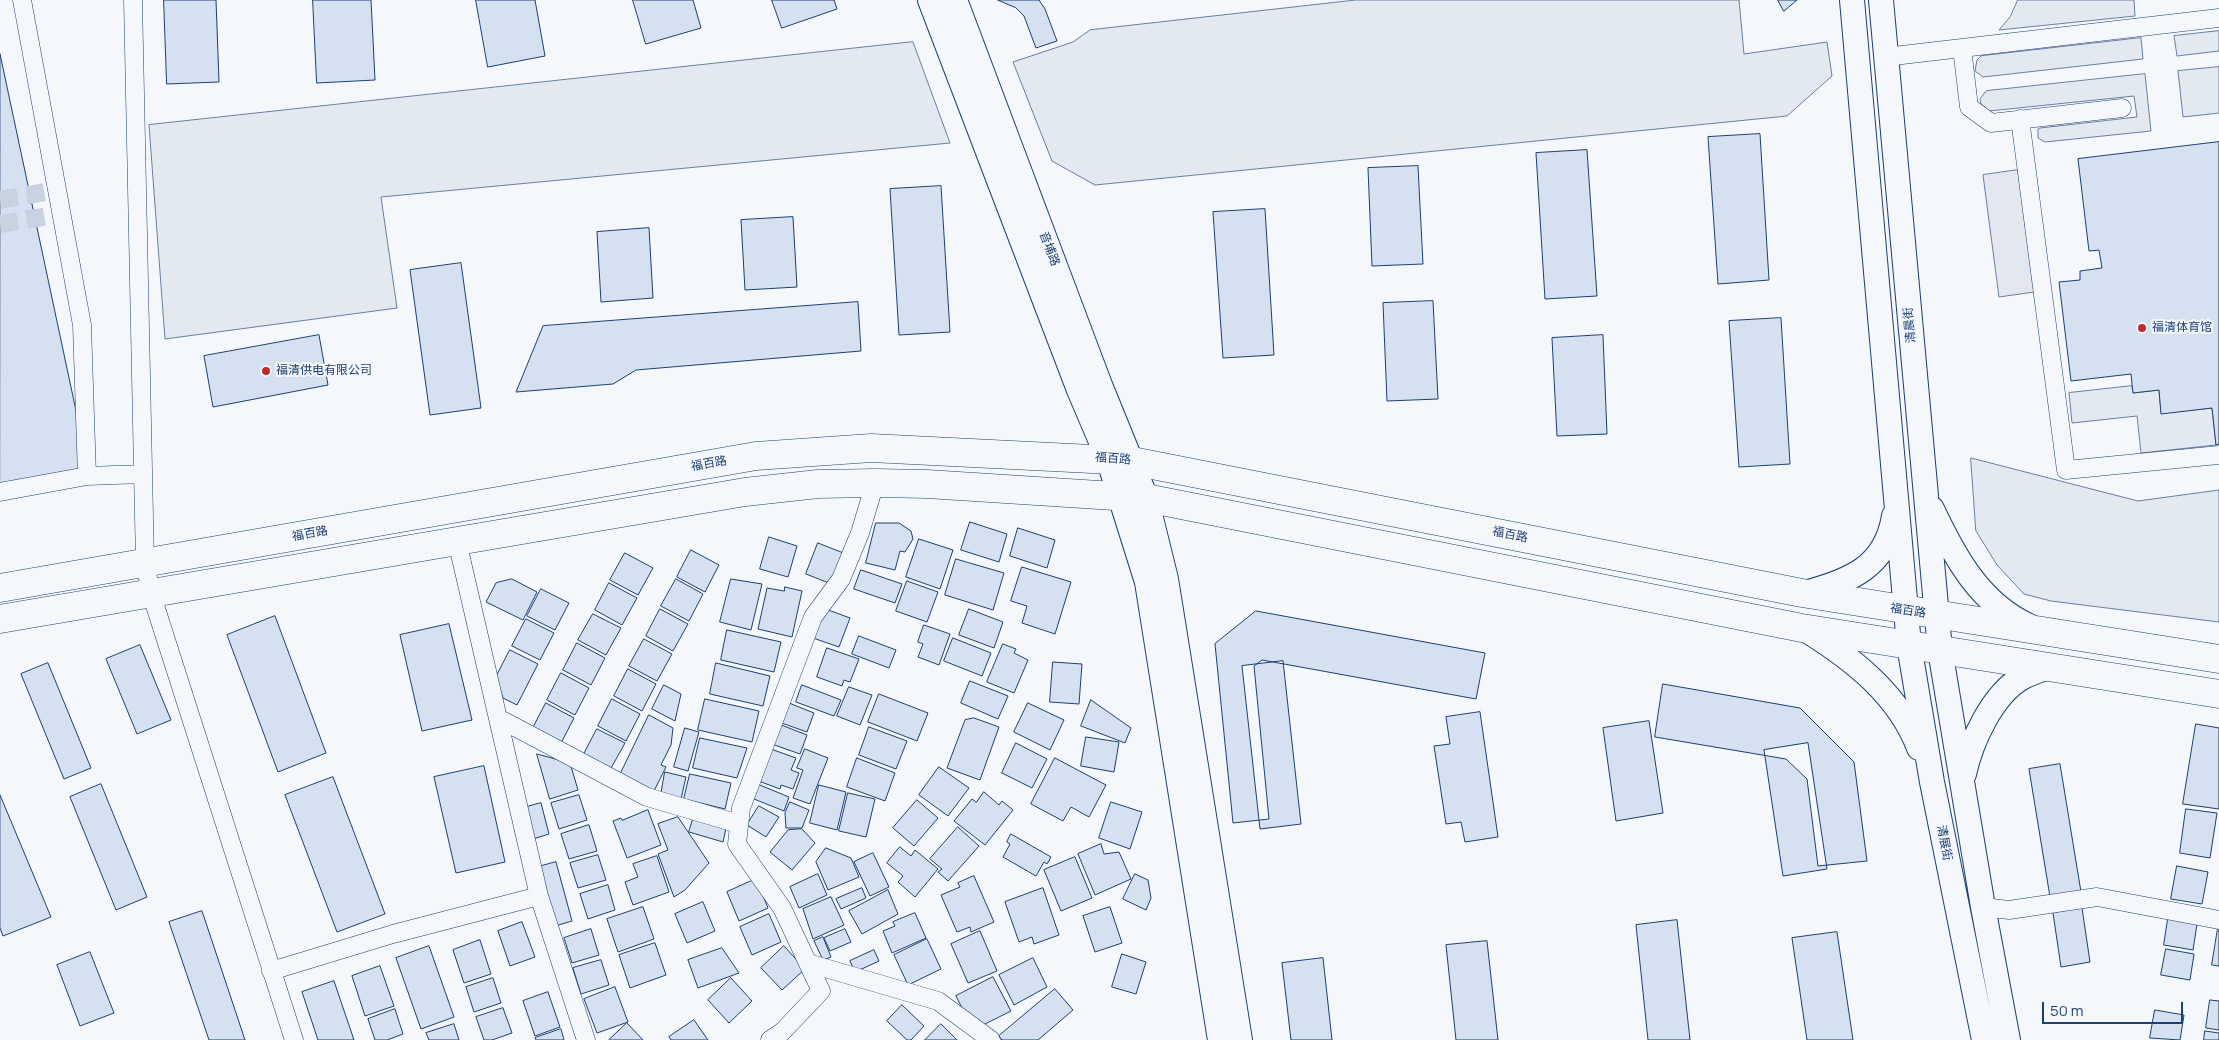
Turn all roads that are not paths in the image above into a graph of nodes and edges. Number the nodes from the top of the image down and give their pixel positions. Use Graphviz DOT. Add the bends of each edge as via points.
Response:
graph roads {
  1 [pos="22,0"];
  2 [pos="132,0"];
  3 [pos="930,0"];
  4 [pos="955,0"];
  5 [pos="1852,0"];
  6 [pos="1881,0"];
  7 [pos="2219,18"];
  8 [pos="1962,48"];
  9 [pos="1885,57"];
  10 [pos="2122,108"];
  11 [pos="2020,120"];
  12 [pos="2219,455"];
  13 [pos="1120,459"];
  14 [pos="143,474"];
  15 [pos="86,476"];
  16 [pos="876,484"];
  17 [pos="0,492"];
  18 [pos="1925,495"];
  19 [pos="1133,496"];
  20 [pos="1896,500"];
  21 [pos="457,541"];
  22 [pos="145,563"];
  23 [pos="0,588"];
  24 [pos="151,593"];
  25 [pos="1802,593"];
  26 [pos="1906,611"];
  27 [pos="1936,615"];
  28 [pos="0,619"];
  29 [pos="1802,628"];
  30 [pos="2040,631"];
  31 [pos="1909,645"];
  32 [pos="1940,650"];
  33 [pos="2219,659"];
  34 [pos="2048,667"];
  35 [pos="2219,694"];
  36 [pos="498,718"];
  37 [pos="1932,782"];
  38 [pos="1962,783"];
  39 [pos="739,824"];
  40 [pos="539,896"];
  41 [pos="1983,906"];
  42 [pos="2219,920"];
  43 [pos="808,963"];
  44 [pos="271,970"];
  45 [pos="294,1040"];
  46 [pos="586,1040"];
  47 [pos="770,1040"];
  48 [pos="991,1040"];
  49 [pos="1220,1040"];
  50 [pos="1240,1040"];
  51 [pos="1984,1040"];
  52 [pos="2008,1040"];
  1 -- 15 [label="street" via="82,325"];
  2 -- 14 [label="street"];
  3 -- 13 [label="street, 音埔路" via="1079,390"];
  4 -- 13 [label="street, 音埔路" via="1100,385"];
  5 -- 20 [label="street"];
  6 -- 9 [label="street, 清晨街"];
  7 -- 8 [label="street"];
  8 -- 9 [label="street"];
  8 -- 11 [label="street" via="1969,107 1991,123"];
  9 -- 18 [label="street, 清晨街"];
  10 -- 11 [label="street"];
  11 -- 12 [label="street" via="2066,470"];
  13 -- 19 [label="street, 音埔路"];
  13 -- 22 [label="main road, 福百路" via="871,448 756,456"];
  13 -- 25 [label="main road, 福百路"];
  14 -- 15 [label="street"];
  14 -- 22 [label="street"];
  15 -- 17 [label="street"];
  16 -- 19 [label="main road"];
  16 -- 21 [label="main road" via="818,484 745,492"];
  16 -- 39 [label="street" via="841,579 812,617 741,808"];
  18 -- 27 [label="street, 清晨街"];
  18 -- 30 [label="street" via="1961,565 1987,599 2014,619"];
  19 -- 29 [label="main road"];
  19 -- 49 [label="street"];
  19 -- 50 [label="street" via="1166,579"];
  20 -- 25 [label="street" via="1891,535 1877,556 1857,575 1836,585"];
  20 -- 26 [label="street"];
  21 -- 24 [label="main road"];
  21 -- 36 [label="street"];
  22 -- 23 [label="main road, 福百路"];
  22 -- 24 [label="street"];
  24 -- 28 [label="main road"];
  24 -- 44 [label="street"];
  25 -- 26 [label="main road, 福百路"];
  26 -- 27 [label="main road, 福百路"];
  26 -- 31 [label="street"];
  27 -- 30 [label="main road, 福百路"];
  27 -- 32 [label="street, 清晨街"];
  29 -- 31 [label="main road"];
  29 -- 37 [label="street" via="1836,649 1894,702 1912,730"];
  30 -- 33 [label="main road, 福百路"];
  31 -- 32 [label="main road"];
  31 -- 37 [label="street, 清展街"];
  32 -- 34 [label="main road"];
  32 -- 38 [label="street"];
  34 -- 35 [label="main road"];
  34 -- 38 [label="street" via="2022,677 2004,692 1969,750"];
  36 -- 39 [label="street" via="647,797"];
  36 -- 40 [label="street"];
  37 -- 51 [label="street, 清展街"];
  38 -- 41 [label="street"];
  39 -- 43 [label="street" via="737,844 782,908"];
  40 -- 44 [label="street"];
  40 -- 46 [label="street"];
  41 -- 42 [label="street" via="2009,910 2098,898"];
  41 -- 52 [label="street"];
  43 -- 47 [label="street" via="821,990 782,1032"];
  43 -- 48 [label="street" via="938,1001"];
  44 -- 45 [label="street"];
}
